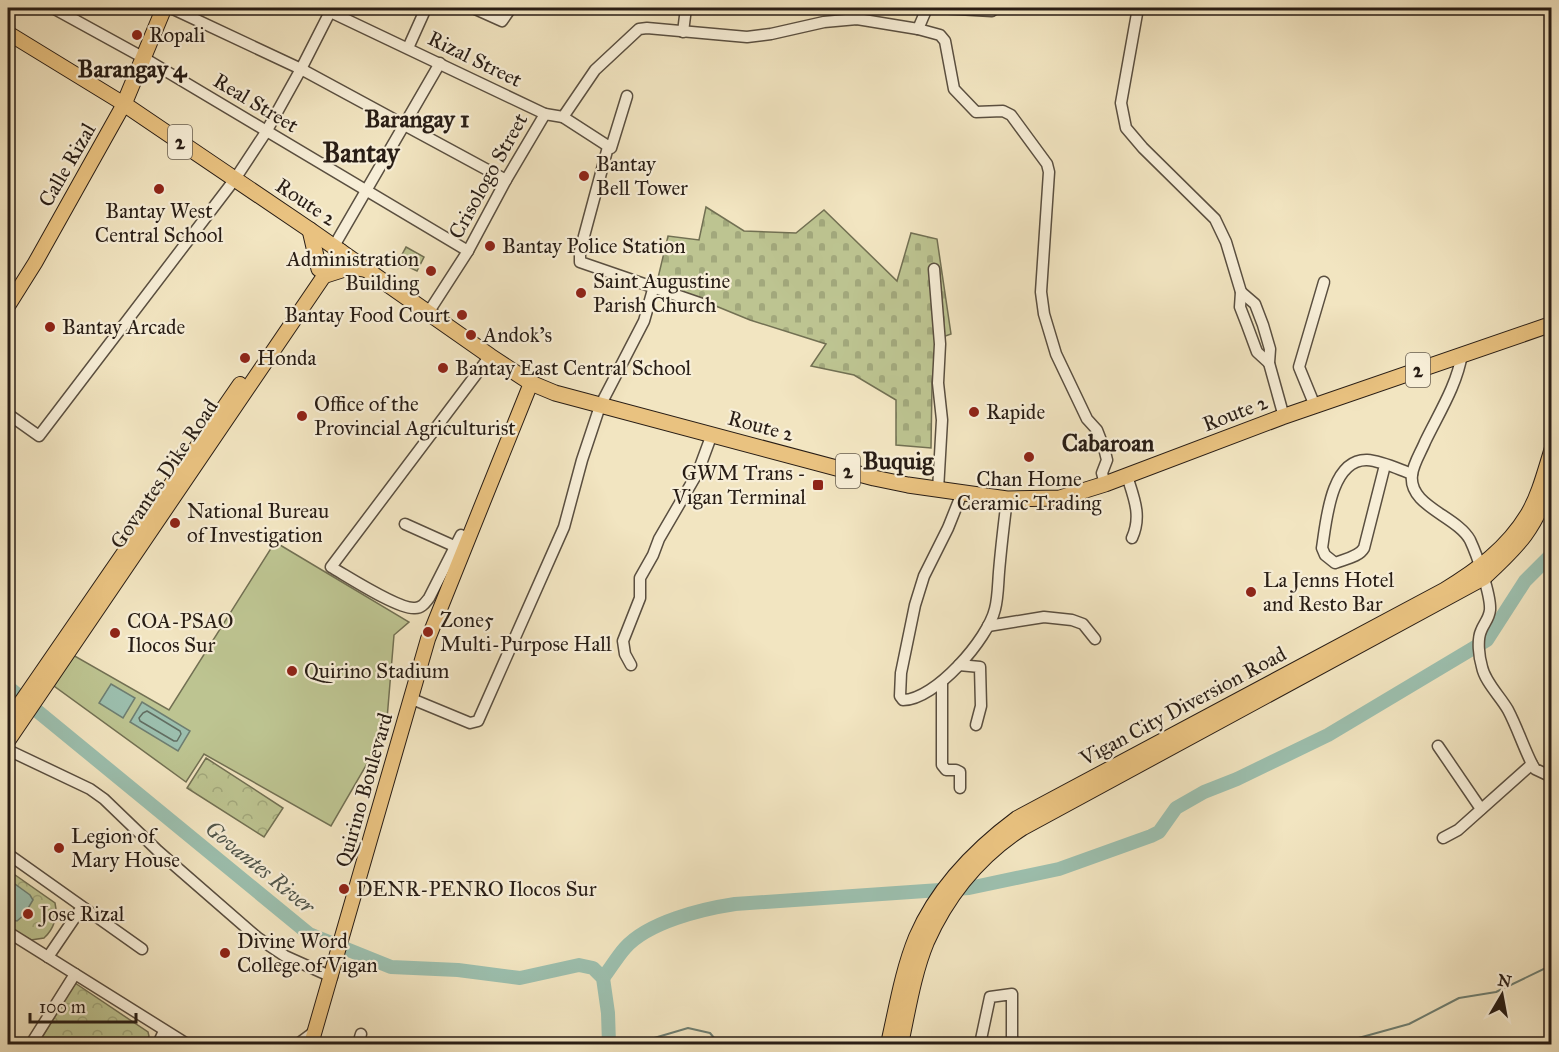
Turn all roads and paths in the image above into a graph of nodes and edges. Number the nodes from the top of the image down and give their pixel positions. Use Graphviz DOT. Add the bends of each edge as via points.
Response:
graph roads {
  1 [pos="53,8"];
  2 [pos="164,8"];
  3 [pos="171,8"];
  4 [pos="426,8"];
  5 [pos="473,8"];
  6 [pos="511,8"];
  7 [pos="686,8"];
  8 [pos="862,8"];
  9 [pos="927,8"];
  10 [pos="939,8"];
  11 [pos="1138,8"];
  12 [pos="328,9"];
  13 [pos="992,11"];
  14 [pos="857,19"];
  15 [pos="918,29"];
  16 [pos="683,32"];
  17 [pos="8,33"];
  18 [pos="408,48"];
  19 [pos="144,58"];
  20 [pos="440,63"];
  21 [pos="302,69"];
  22 [pos="627,96"];
  23 [pos="124,105"];
  24 [pos="545,114"];
  25 [pos="562,117"];
  26 [pos="405,124"];
  27 [pos="266,132"];
  28 [pos="609,147"];
  29 [pos="235,179"];
  30 [pos="506,180"];
  31 [pos="367,191"];
  32 [pos="310,230"];
  33 [pos="337,249"];
  34 [pos="468,251"];
  35 [pos="934,269"];
  36 [pos="367,270"];
  37 [pos="322,272"];
  38 [pos="1324,282"];
  39 [pos="654,286"];
  40 [pos="705,305"];
  41 [pos="8,306"];
  42 [pos="428,313"];
  43 [pos="1551,324"];
  44 [pos="1462,354"];
  45 [pos="490,356"];
  46 [pos="531,382"];
  47 [pos="600,406"];
  48 [pos="1315,406"];
  49 [pos="8,414"];
  50 [pos="1284,417"];
  51 [pos="712,434"];
  52 [pos="1551,448"];
  53 [pos="1385,465"];
  54 [pos="1412,474"];
  55 [pos="1127,476"];
  56 [pos="1551,482"];
  57 [pos="1105,484"];
  58 [pos="938,490"];
  59 [pos="962,493"];
  60 [pos="1007,499"];
  61 [pos="405,524"];
  62 [pos="461,535"];
  63 [pos="1132,538"];
  64 [pos="454,546"];
  65 [pos="1482,573"];
  66 [pos="988,626"];
  67 [pos="1095,639"];
  68 [pos="631,665"];
  69 [pos="959,665"];
  70 [pos="942,682"];
  71 [pos="412,699"];
  72 [pos="14,719"];
  73 [pos="976,725"];
  74 [pos="8,741"];
  75 [pos="1438,746"];
  76 [pos="8,750"];
  77 [pos="1532,764"];
  78 [pos="1551,777"];
  79 [pos="960,788"];
  80 [pos="1480,809"];
  81 [pos="1443,838"];
  82 [pos="8,854"];
  83 [pos="941,902"];
  84 [pos="82,907"];
  85 [pos="8,932"];
  86 [pos="142,949"];
  87 [pos="48,957"];
  88 [pos="333,971"];
  89 [pos="75,974"];
  90 [pos="164,1031"];
  91 [pos="313,1038"];
  92 [pos="31,1044"];
  93 [pos="158,1044"];
  94 [pos="187,1044"];
  95 [pos="298,1044"];
  96 [pos="888,1044"];
  97 [pos="901,1044"];
  98 [pos="980,1044"];
  99 [pos="1012,1044"];
  1 -- 19 [label="street, Real Street"];
  2 -- 19 [label="highway"];
  3 -- 21 [label="street"];
  4 -- 18 [label="street"];
  5 -- 6 [label="street" via="502,21"];
  7 -- 16 [label="street"];
  8 -- 14 [label="street"];
  9 -- 15 [label="street"];
  10 -- 13 [label="street"];
  11 -- 50 [label="street" via="1121,103 1126,128 1215,219 1241,292 1240,307 1257,352 1269,363"];
  12 -- 18 [label="street, Rizal Street"];
  12 -- 21 [label="street"];
  14 -- 15 [label="street, Crisologo Street"];
  14 -- 16 [label="street, Crisologo Street" via="747,37"];
  15 -- 57 [label="street, Crisologo Street" via="943,37 954,88 972,109 981,113 1007,112 1047,164 1041,292 1044,315 1056,354 1104,448"];
  16 -- 25 [label="street, Crisologo Street" via="639,29 595,70"];
  17 -- 23 [label="main road"];
  18 -- 20 [label="street, Rizal Street"];
  19 -- 23 [label="highway"];
  19 -- 27 [label="street, Real Street"];
  20 -- 24 [label="street, Rizal Street"];
  20 -- 26 [label="street"];
  21 -- 26 [label="street"];
  21 -- 27 [label="street"];
  22 -- 28 [label="street"];
  23 -- 29 [label="highway, Route 2 / 2"];
  23 -- 41 [label="main road, Calle Rizal"];
  24 -- 25 [label="street, Crisologo Street"];
  24 -- 30 [label="street, Crisologo Street"];
  25 -- 28 [label="street"];
  26 -- 30 [label="street"];
  26 -- 31 [label="street"];
  27 -- 29 [label="street"];
  27 -- 31 [label="street, Real Street"];
  28 -- 39 [label="street" via="580,262"];
  29 -- 32 [label="highway, Route 2 / 2"];
  29 -- 49 [label="street" via="39,436"];
  30 -- 34 [label="street, Crisologo Street"];
  31 -- 33 [label="street"];
  31 -- 34 [label="street, Real Street"];
  32 -- 33 [label="highway, Route 2 / 2"];
  32 -- 37 [label="highway"];
  33 -- 36 [label="highway, Route 2 / 2"];
  33 -- 37 [label="main road, Govantes Dike Road"];
  34 -- 42 [label="street, Crisologo Street"];
  35 -- 58 [label="street" via="942,420"];
  36 -- 37 [label="highway" via="351,267"];
  36 -- 42 [label="highway, Route 2 / 2"];
  37 -- 72 [label="main road, Govantes Dike Road"];
  38 -- 48 [label="street" via="1299,367"];
  39 -- 40 [label="street"];
  39 -- 47 [label="street" via="644,321"];
  42 -- 45 [label="highway, Route 2 / 2"];
  43 -- 44 [label="highway, Route 2 / 2"];
  44 -- 48 [label="highway, Route 2 / 2"];
  44 -- 54 [label="street" via="1459,373"];
  45 -- 46 [label="highway, Route 2 / 2"];
  45 -- 64 [label="street" via="331,567 414,609 429,598"];
  46 -- 47 [label="highway, Route 2 / 2"];
  46 -- 71 [label="main road, Quirino Boulevard" via="428,639"];
  47 -- 51 [label="highway, Route 2 / 2"];
  47 -- 71 [label="street" via="564,527 478,721 470,723"];
  48 -- 50 [label="highway, Route 2 / 2"];
  50 -- 55 [label="highway, Route 2 / 2"];
  51 -- 58 [label="highway, Route 2 / 2" via="874,478"];
  51 -- 68 [label="street" via="698,472 640,578 640,598 623,641"];
  52 -- 65 [label="main road, Vigan City Diversion Road" via="1528,513"];
  53 -- 53 [label="street" via="1358,462 1339,479 1329,500 1322,548 1335,563 1364,548"];
  53 -- 54 [label="street"];
  54 -- 65 [label="street" via="1415,492 1426,505 1444,515 1470,540"];
  55 -- 57 [label="highway, Route 2 / 2"];
  55 -- 63 [label="street" via="1137,514"];
  56 -- 65 [label="main road, Vigan City Diversion Road" via="1528,533 1515,550"];
  57 -- 60 [label="highway, Route 2 / 2" via="1060,498"];
  58 -- 59 [label="highway, Route 2 / 2"];
  59 -- 60 [label="highway, Route 2 / 2"];
  59 -- 70 [label="street" via="915,605 900,696 910,700"];
  60 -- 66 [label="street" via="996,608"];
  61 -- 64 [label="street"];
  62 -- 64 [label="street"];
  65 -- 77 [label="street" via="1490,609 1480,638 1482,669 1509,712"];
  65 -- 83 [label="main road, Vigan City Diversion Road" via="1023,828 955,882"];
  66 -- 67 [label="street" via="1044,617 1072,620 1083,624"];
  66 -- 69 [label="street"];
  69 -- 70 [label="street"];
  69 -- 73 [label="street" via="980,667 981,706"];
  70 -- 79 [label="street" via="942,765 946,770 960,772"];
  71 -- 88 [label="main road, Quirino Boulevard"];
  72 -- 74 [label="main road, Govantes Dike Road"];
  75 -- 80 [label="street"];
  76 -- 88 [label="street" via="104,799 258,938 285,956"];
  77 -- 78 [label="street"];
  77 -- 80 [label="street"];
  80 -- 81 [label="street"];
  82 -- 84 [label="street"];
  83 -- 96 [label="main road, Vigan City Diversion Road" via="916,937"];
  83 -- 97 [label="main road, Vigan City Diversion Road"];
  84 -- 86 [label="street"];
  84 -- 87 [label="street"];
  85 -- 87 [label="street"];
  87 -- 89 [label="street"];
  88 -- 91 [label="main road, Quirino Boulevard"];
  89 -- 90 [label="street"];
  89 -- 92 [label="street"];
  90 -- 93 [label="street"];
  90 -- 94 [label="street"];
  91 -- 95 [label="street"];
  98 -- 99 [label="street" via="990,997 1012,994"];
}
